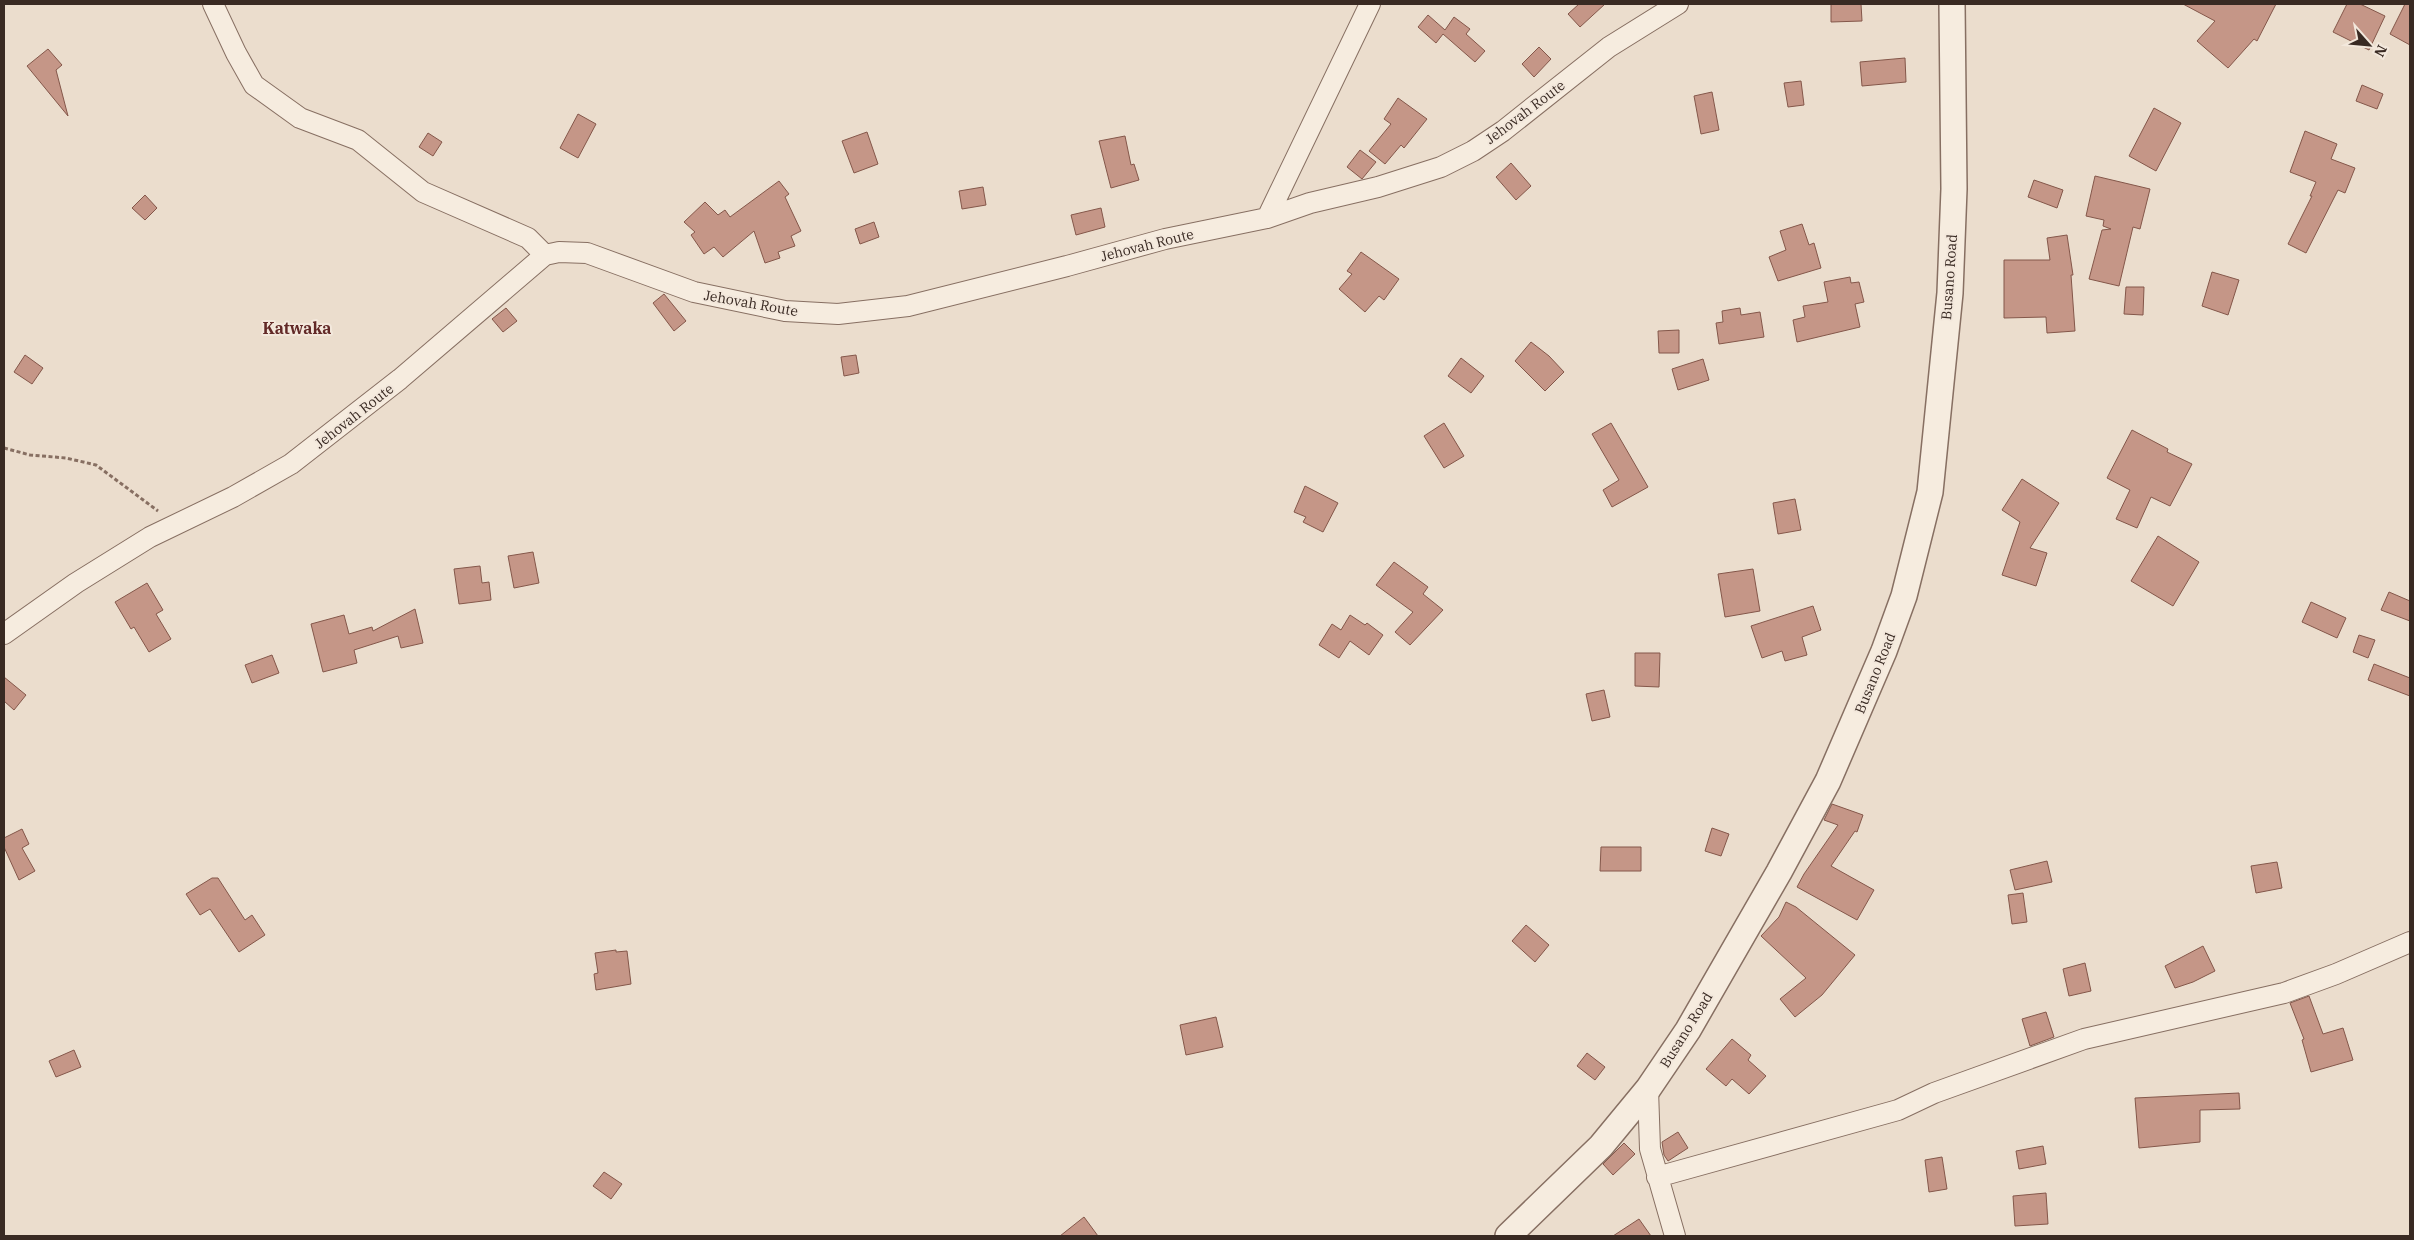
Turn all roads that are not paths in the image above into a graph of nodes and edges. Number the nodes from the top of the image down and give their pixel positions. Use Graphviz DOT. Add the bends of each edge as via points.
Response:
graph roads {
  1 [pos="213,4"];
  2 [pos="1370,4"];
  3 [pos="1678,4"];
  4 [pos="1952,4"];
  5 [pos="1267,218"];
  6 [pos="545,255"];
  7 [pos="4,634"];
  8 [pos="2410,942"];
  9 [pos="1648,1089"];
  10 [pos="1657,1177"];
  11 [pos="1508,1236"];
  12 [pos="1675,1236"];
  1 -- 6 [label="street" via="254,85 300,118 358,140 423,192 528,238"];
  2 -- 5 [label="street"];
  3 -- 5 [label="street, Jehovah Route" via="1609,47 1504,131 1473,151 1441,167"];
  4 -- 9 [label="street, Busano Road" via="1954,189 1950,293 1930,492 1904,596 1866,698 1828,780 1688,1030"];
  5 -- 6 [label="street, Jehovah Route" via="1165,239 908,306 838,314 785,312 702,294 587,253"];
  6 -- 7 [label="street, Jehovah Route" via="484,304 400,380 291,464 150,537 76,583"];
  8 -- 10 [label="street" via="2284,993 2084,1039 1934,1092 1898,1110"];
  9 -- 10 [label="street" via="1650,1149"];
  9 -- 11 [label="street, Busano Road" via="1601,1146"];
  10 -- 12 [label="street"];
}
